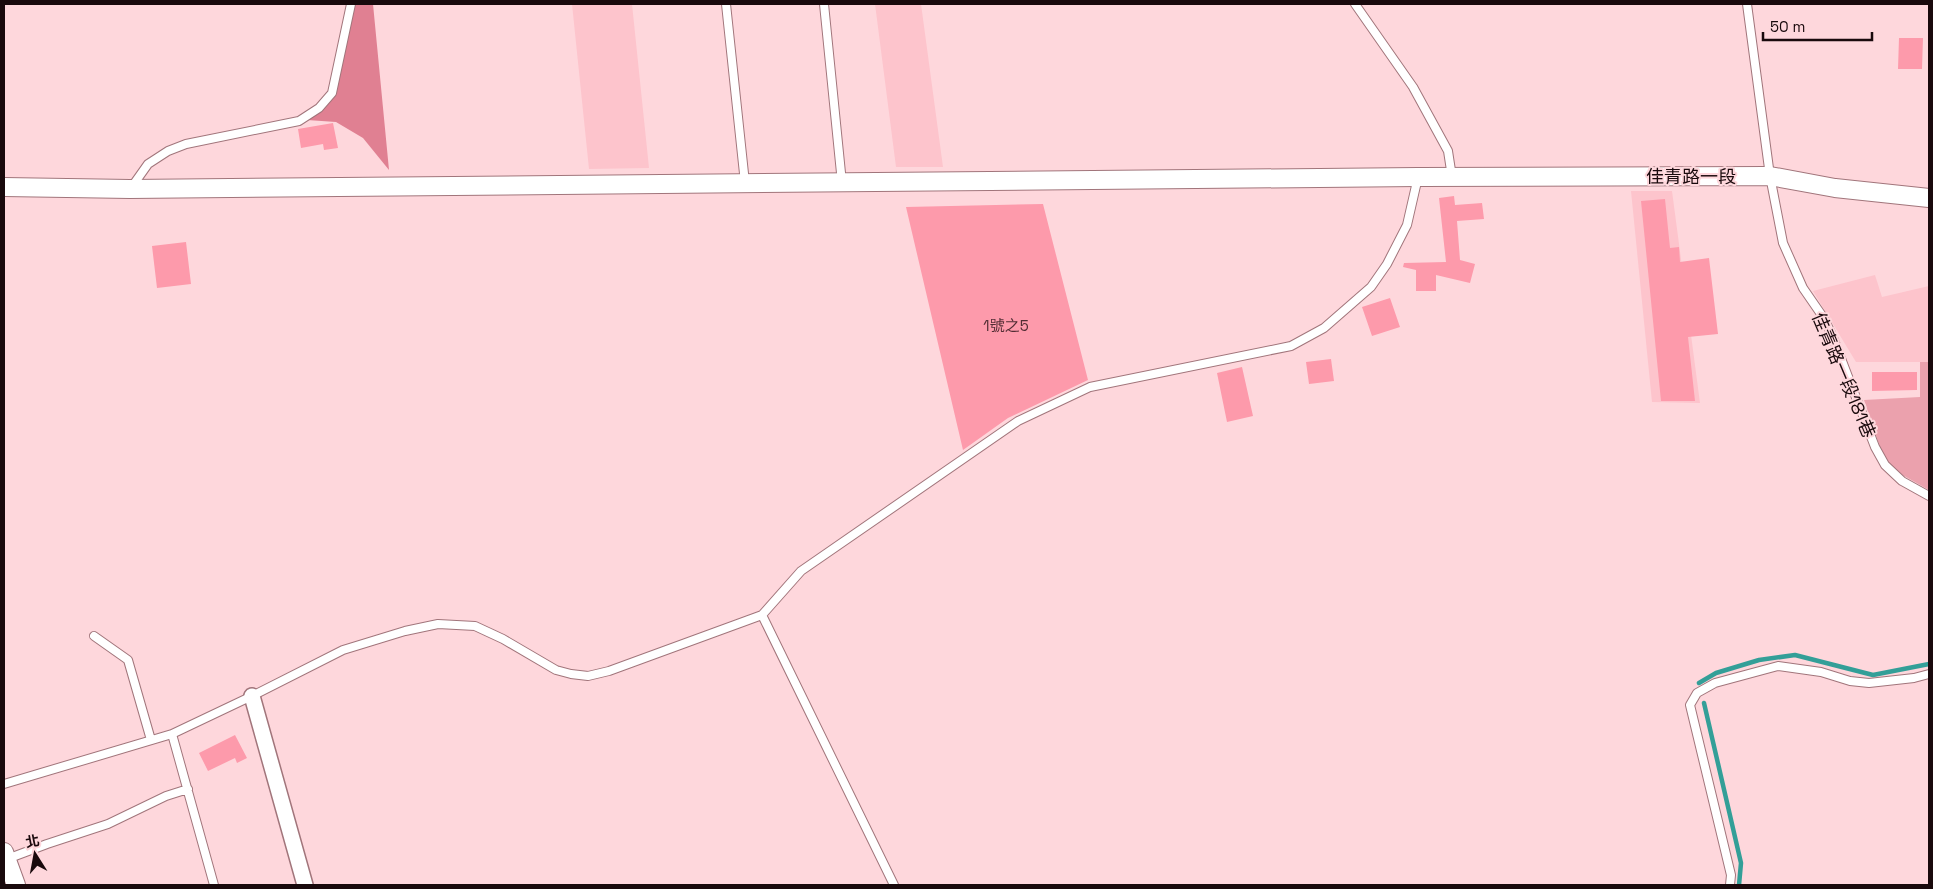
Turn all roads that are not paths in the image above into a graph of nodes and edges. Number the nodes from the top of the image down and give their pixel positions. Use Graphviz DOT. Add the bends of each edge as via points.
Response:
graph roads {
  1 [pos="351,4"];
  2 [pos="726,4"];
  3 [pos="824,4"];
  4 [pos="1355,4"];
  5 [pos="1747,4"];
  6 [pos="1770,176"];
  7 [pos="1418,177"];
  8 [pos="1452,177"];
  9 [pos="842,183"];
  10 [pos="745,184"];
  11 [pos="4,187"];
  12 [pos="130,189"];
  13 [pos="1929,198"];
  14 [pos="1929,496"];
  15 [pos="762,615"];
  16 [pos="94,636"];
  17 [pos="1929,674"];
  18 [pos="252,696"];
  19 [pos="172,734"];
  20 [pos="150,740"];
  21 [pos="4,784"];
  22 [pos="188,789"];
  23 [pos="5,854"];
  24 [pos="16,885"];
  25 [pos="214,885"];
  26 [pos="305,885"];
  27 [pos="894,885"];
  28 [pos="1730,885"];
  1 -- 12 [label="lane" via="332,93 319,108 300,121 186,144 168,151 148,164"];
  2 -- 10 [label="lane"];
  3 -- 9 [label="lane"];
  4 -- 8 [label="lane" via="1413,87 1448,151"];
  5 -- 6 [label="lane, 佳青路一段181巷"];
  6 -- 8 [label="street, 佳青路一段"];
  6 -- 13 [label="street, 佳青路一段" via="1835,188"];
  6 -- 14 [label="lane, 佳青路一段181巷" via="1783,243 1803,288 1832,335 1875,447 1885,465 1902,481"];
  7 -- 8 [label="street, 佳青路一段"];
  7 -- 9 [label="street, 佳青路一段"];
  7 -- 15 [label="lane" via="1407,225 1387,264 1371,287 1324,328 1292,346 1090,387 1018,421 800,571"];
  9 -- 10 [label="street, 佳青路一段"];
  10 -- 12 [label="street, 佳青路一段"];
  11 -- 12 [label="street, 佳青路一段"];
  15 -- 18 [label="lane" via="588,676 556,670 475,626 438,624 342,650"];
  15 -- 27 [label="lane"];
  16 -- 20 [label="lane" via="128,660"];
  17 -- 28 [label="lane" via="1868,683 1778,666 1715,683 1697,693 1690,705 1731,875"];
  18 -- 19 [label="lane"];
  18 -- 26 [label="street"];
  19 -- 20 [label="lane"];
  19 -- 22 [label="lane"];
  20 -- 21 [label="lane"];
  22 -- 23 [label="lane" via="108,824"];
  22 -- 25 [label="lane"];
  23 -- 24 [label="street"];
}
